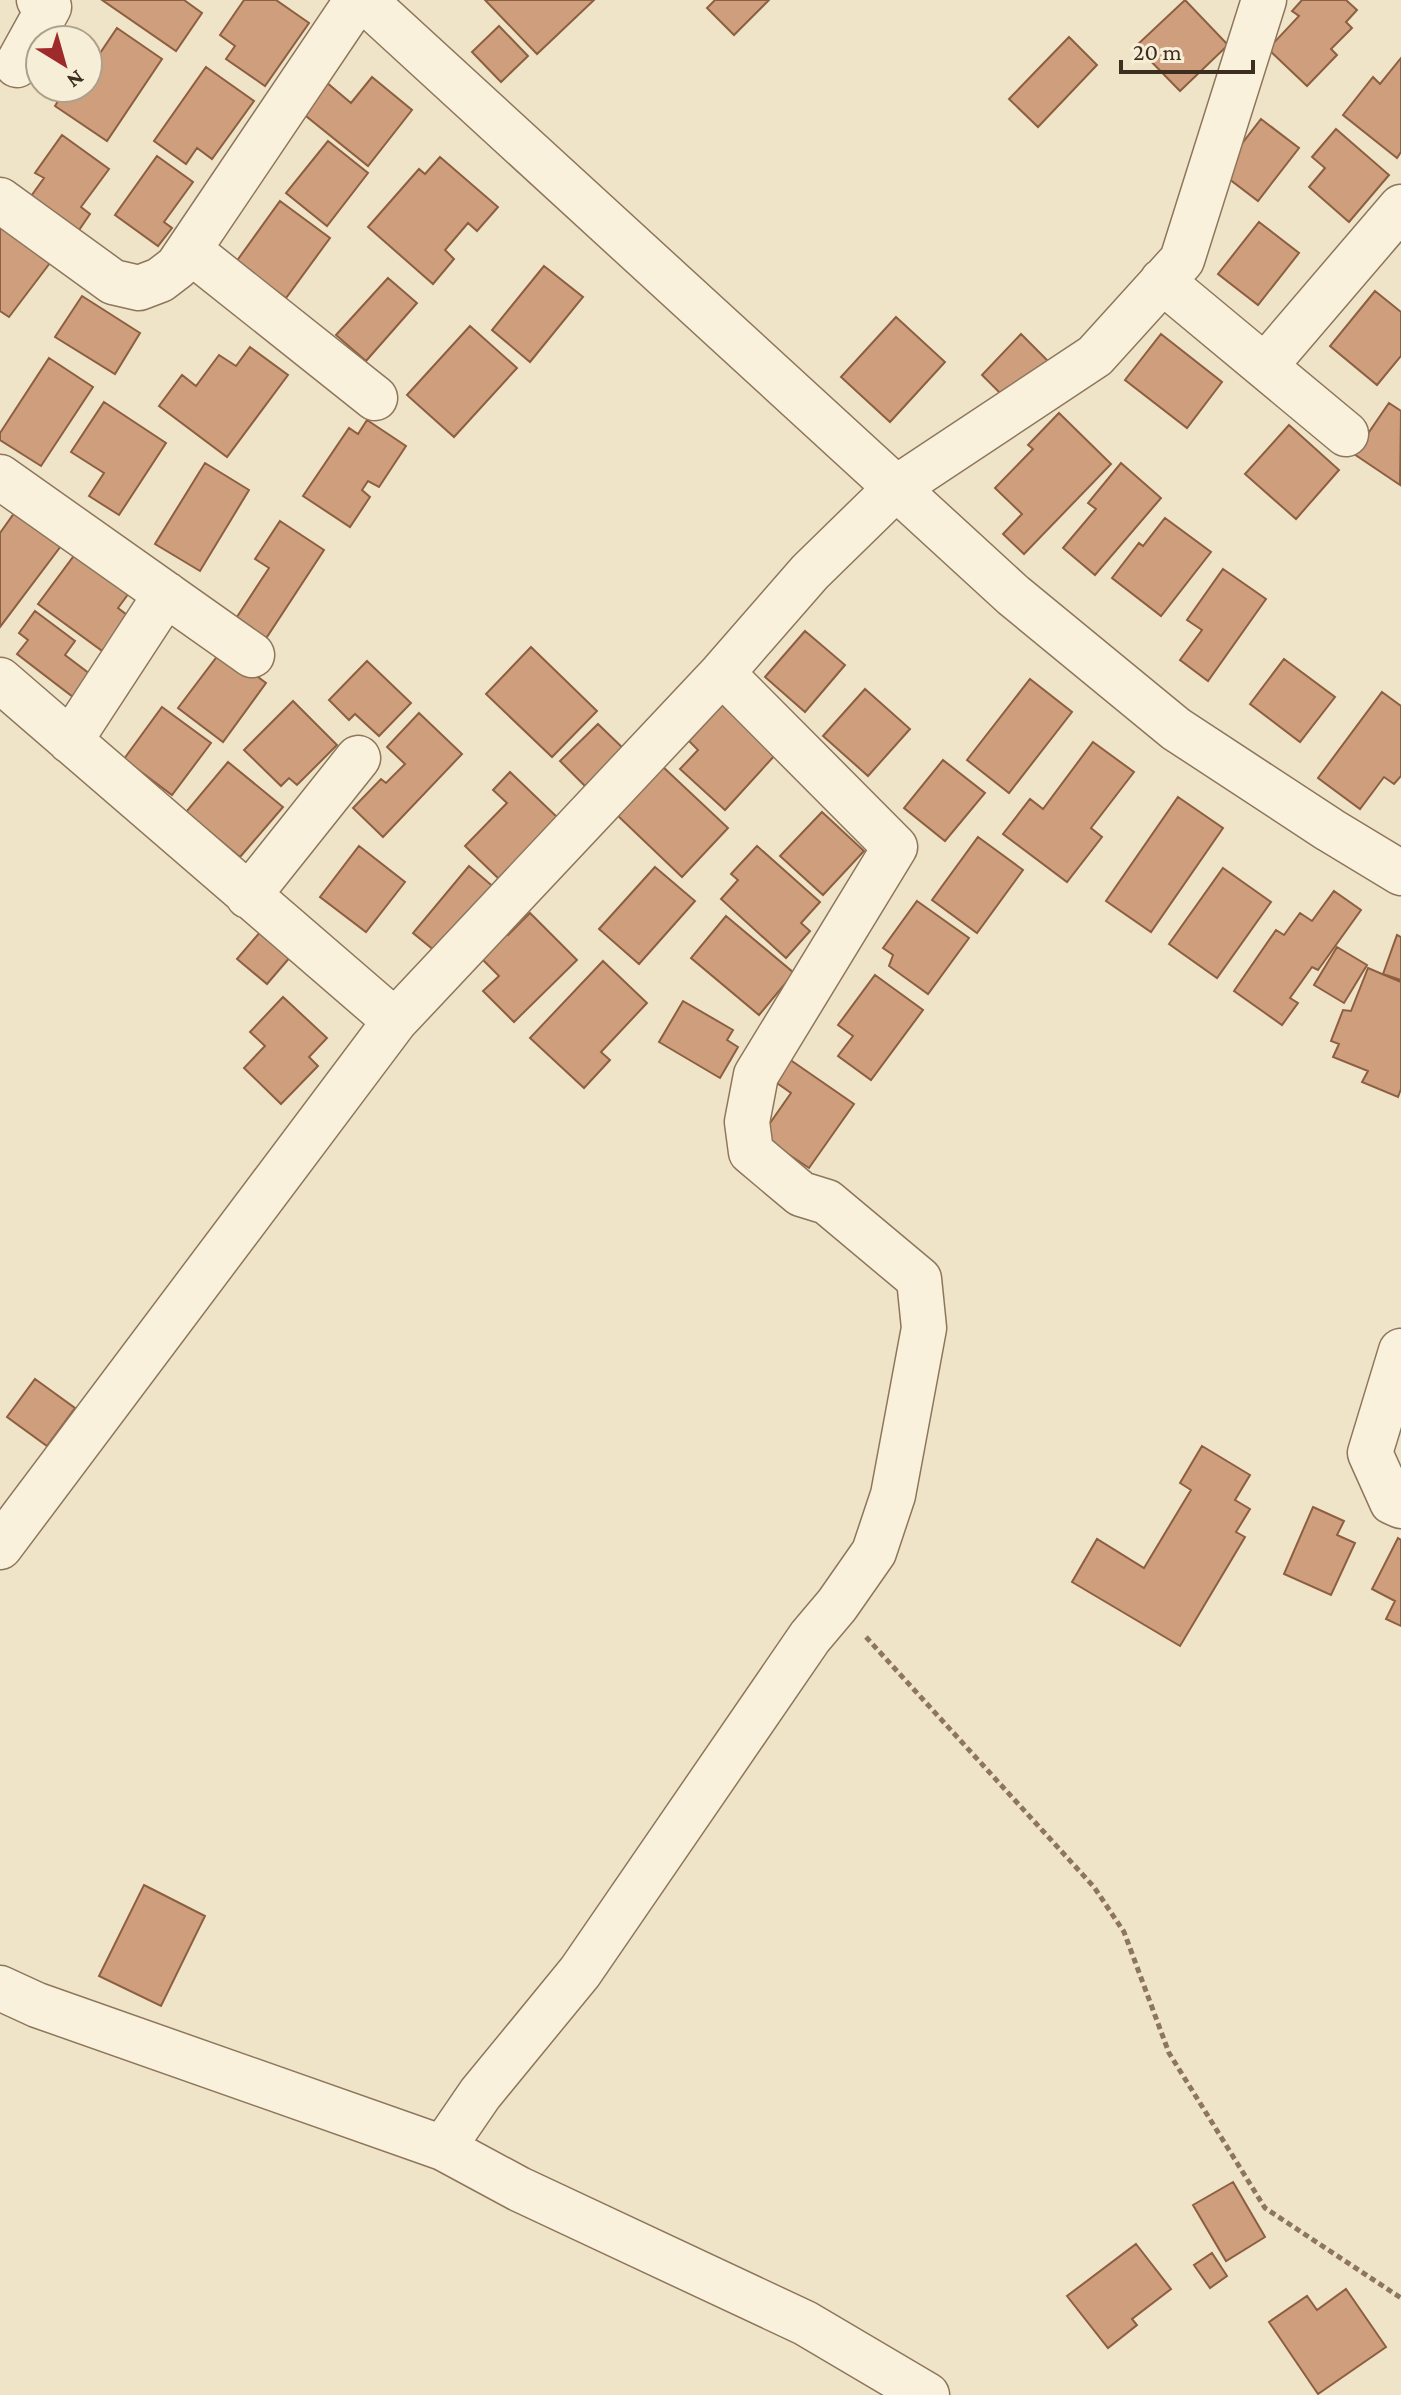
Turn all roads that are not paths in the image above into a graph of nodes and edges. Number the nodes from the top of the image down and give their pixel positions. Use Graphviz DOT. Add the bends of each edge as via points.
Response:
graph roads {
  1 [pos="39,0"];
  2 [pos="357,0"];
  3 [pos="364,0"];
  4 [pos="1264,0"];
  5 [pos="17,65"];
  6 [pos="0,200"];
  7 [pos="1401,207"];
  8 [pos="189,250"];
  9 [pos="1162,281"];
  10 [pos="1265,366"];
  11 [pos="375,398"];
  12 [pos="1346,434"];
  13 [pos="0,477"];
  14 [pos="896,488"];
  15 [pos="166,594"];
  16 [pos="252,655"];
  17 [pos="722,673"];
  18 [pos="0,680"];
  19 [pos="70,741"];
  20 [pos="358,758"];
  21 [pos="1401,873"];
  22 [pos="248,896"];
  23 [pos="395,1021"];
  24 [pos="1401,1351"];
  25 [pos="1401,1506"];
  26 [pos="0,1547"];
  27 [pos="0,1988"];
  28 [pos="443,2148"];
  29 [pos="927,2395"];
  1 -- 5 [label="street" via="49,7"];
  2 -- 8 [label="street"];
  3 -- 14 [label="street"];
  4 -- 9 [label="street" via="1182,260"];
  6 -- 8 [label="street" via="113,282 139,288 160,280"];
  7 -- 10 [label="street"];
  8 -- 11 [label="street"];
  9 -- 10 [label="street"];
  9 -- 14 [label="street" via="1095,356"];
  10 -- 12 [label="street"];
  13 -- 15 [label="street"];
  14 -- 17 [label="street" via="810,572"];
  14 -- 21 [label="street" via="1013,595 1176,729"];
  15 -- 16 [label="street"];
  15 -- 19 [label="street"];
  17 -- 23 [label="street"];
  17 -- 28 [label="street" via="895,847 756,1075 747,1122 751,1152 801,1194 827,1202 919,1279 924,1328 893,1495 874,1552 580,1972"];
  18 -- 19 [label="street"];
  19 -- 22 [label="street"];
  20 -- 22 [label="street"];
  22 -- 23 [label="street"];
  23 -- 26 [label="street"];
  24 -- 25 [label="street" via="1370,1453 1392,1502"];
  27 -- 28 [label="street"];
  28 -- 29 [label="street" via="805,2323"];
}
